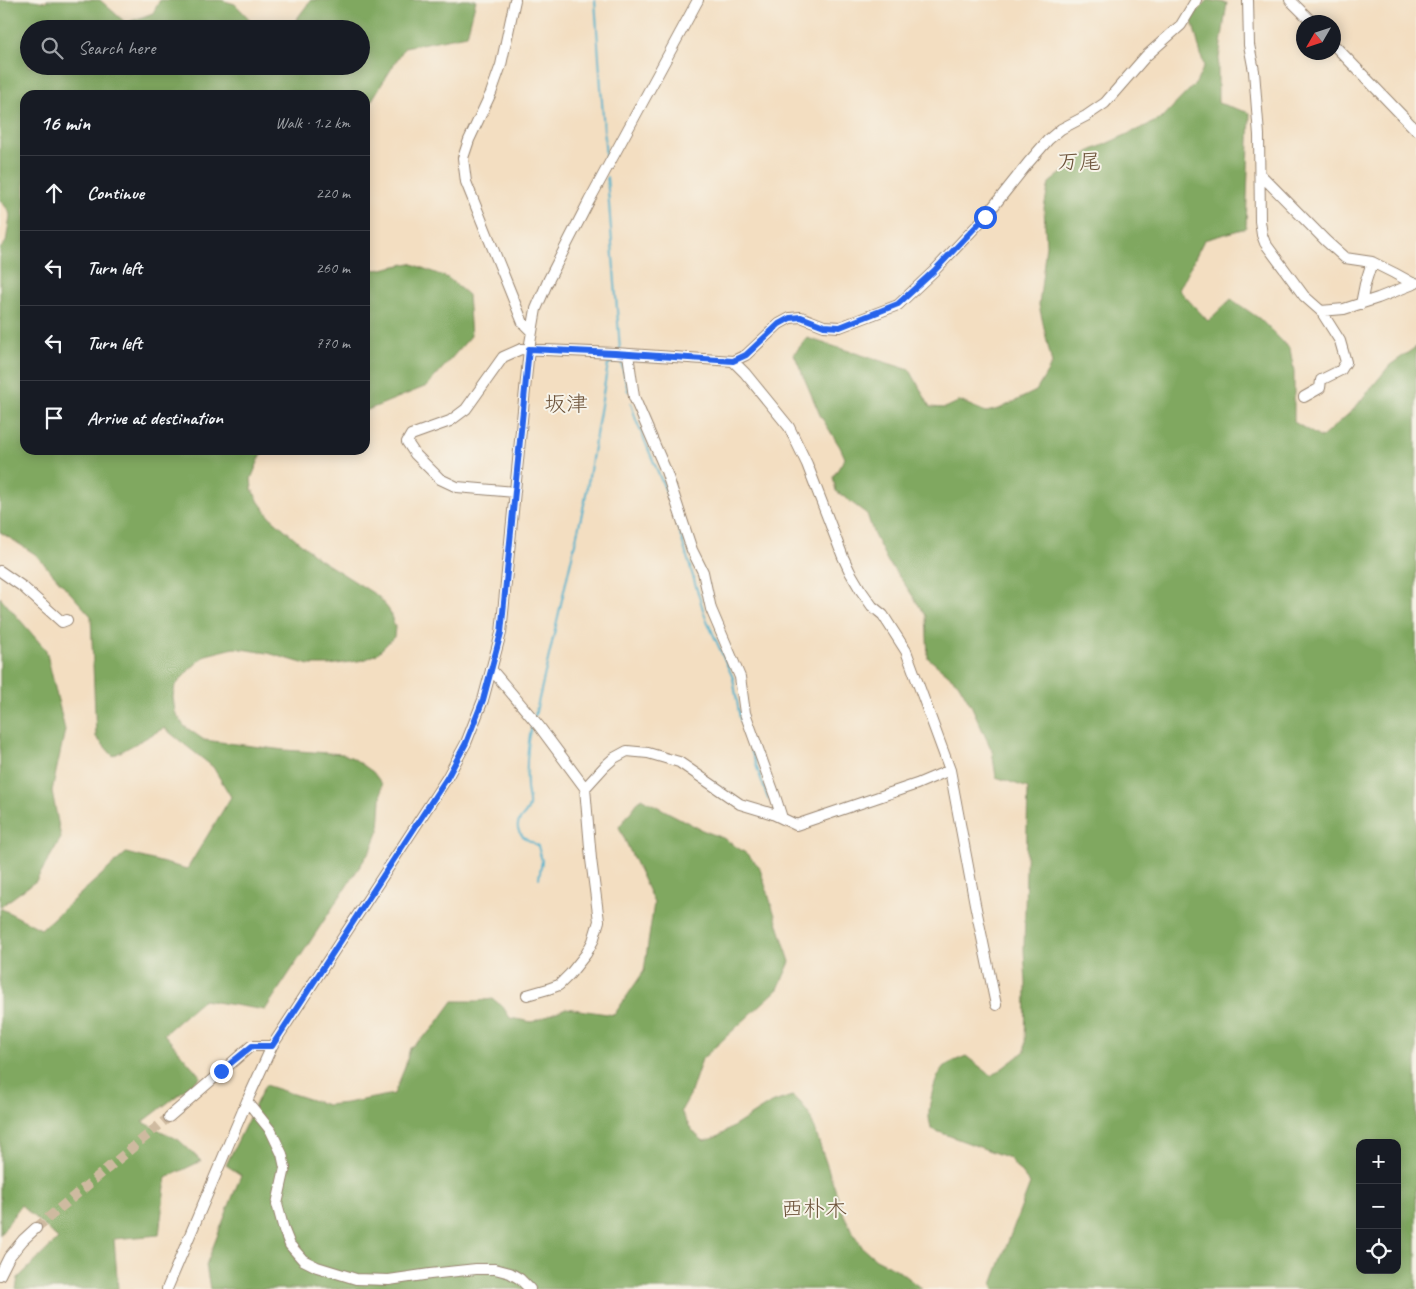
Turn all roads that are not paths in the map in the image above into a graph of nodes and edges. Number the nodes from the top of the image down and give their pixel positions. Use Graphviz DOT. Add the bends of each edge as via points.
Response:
graph roads {
  1 [pos="515,0"];
  2 [pos="698,0"];
  3 [pos="1196,0"];
  4 [pos="1248,0"];
  5 [pos="1290,0"];
  6 [pos="1305,15"];
  7 [pos="1341,52"];
  8 [pos="1416,130"];
  9 [pos="1260,174"];
  10 [pos="1372,262"];
  11 [pos="1415,283"];
  12 [pos="1361,304"];
  13 [pos="1320,311"];
  14 [pos="532,332"];
  15 [pos="529,349"];
  16 [pos="622,353"];
  17 [pos="733,361"];
  18 [pos="1304,397"];
  19 [pos="515,492"];
  20 [pos="0,571"];
  21 [pos="66,620"];
  22 [pos="492,669"];
  23 [pos="950,770"];
  24 [pos="585,788"];
  25 [pos="782,818"];
  26 [pos="527,995"];
  27 [pos="996,1005"];
  28 [pos="272,1046"];
  29 [pos="247,1101"];
  30 [pos="169,1117"];
  31 [pos="36,1228"];
  32 [pos="0,1276"];
  33 [pos="167,1289"];
  34 [pos="530,1289"];
  1 -- 14 [label="street" via="501,65 463,158 466,182 523,323"];
  2 -- 14 [label="street" via="549,279 536,309"];
  3 -- 17 [label="street" via="1181,25 1146,56 1105,103 1048,140 985,217 898,304 840,327 824,326 801,317 790,318 746,355"];
  4 -- 9 [label="street"];
  5 -- 6 [label="street"];
  7 -- 8 [label="street"];
  9 -- 10 [label="street" via="1345,258"];
  9 -- 13 [label="street" via="1260,221 1265,243 1299,290"];
  10 -- 11 [label="street"];
  10 -- 12 [label="street"];
  11 -- 12 [label="street"];
  12 -- 13 [label="street"];
  13 -- 18 [label="street" via="1340,341 1346,362 1341,370 1321,380 1320,388"];
  14 -- 15 [label="street"];
  15 -- 16 [label="street"];
  15 -- 19 [label="street"];
  15 -- 19 [label="street" via="503,357 466,409 456,417 410,435 407,442 414,454 440,479 457,487"];
  16 -- 17 [label="street"];
  16 -- 25 [label="street" via="634,397 666,471 702,572 711,609 740,677 745,713"];
  17 -- 23 [label="street" via="789,427 808,464 850,572 906,651"];
  19 -- 22 [label="street" via="501,633"];
  20 -- 21 [label="street" via="62,622"];
  22 -- 24 [label="street"];
  22 -- 28 [label="street" via="466,743 447,778"];
  23 -- 25 [label="street" via="796,825"];
  23 -- 27 [label="street"];
  24 -- 25 [label="street" via="614,758 627,751 648,753 679,762 740,804"];
  24 -- 26 [label="street" via="599,921 594,941 559,985"];
  28 -- 29 [label="street"];
  28 -- 30 [label="street" via="252,1046"];
  29 -- 33 [label="street"];
  29 -- 34 [label="street" via="271,1131 282,1154 285,1168 277,1204 290,1245 303,1260 317,1268 356,1279 389,1280 495,1269 510,1272"];
  31 -- 32 [label="street" via="9,1257"];
}
